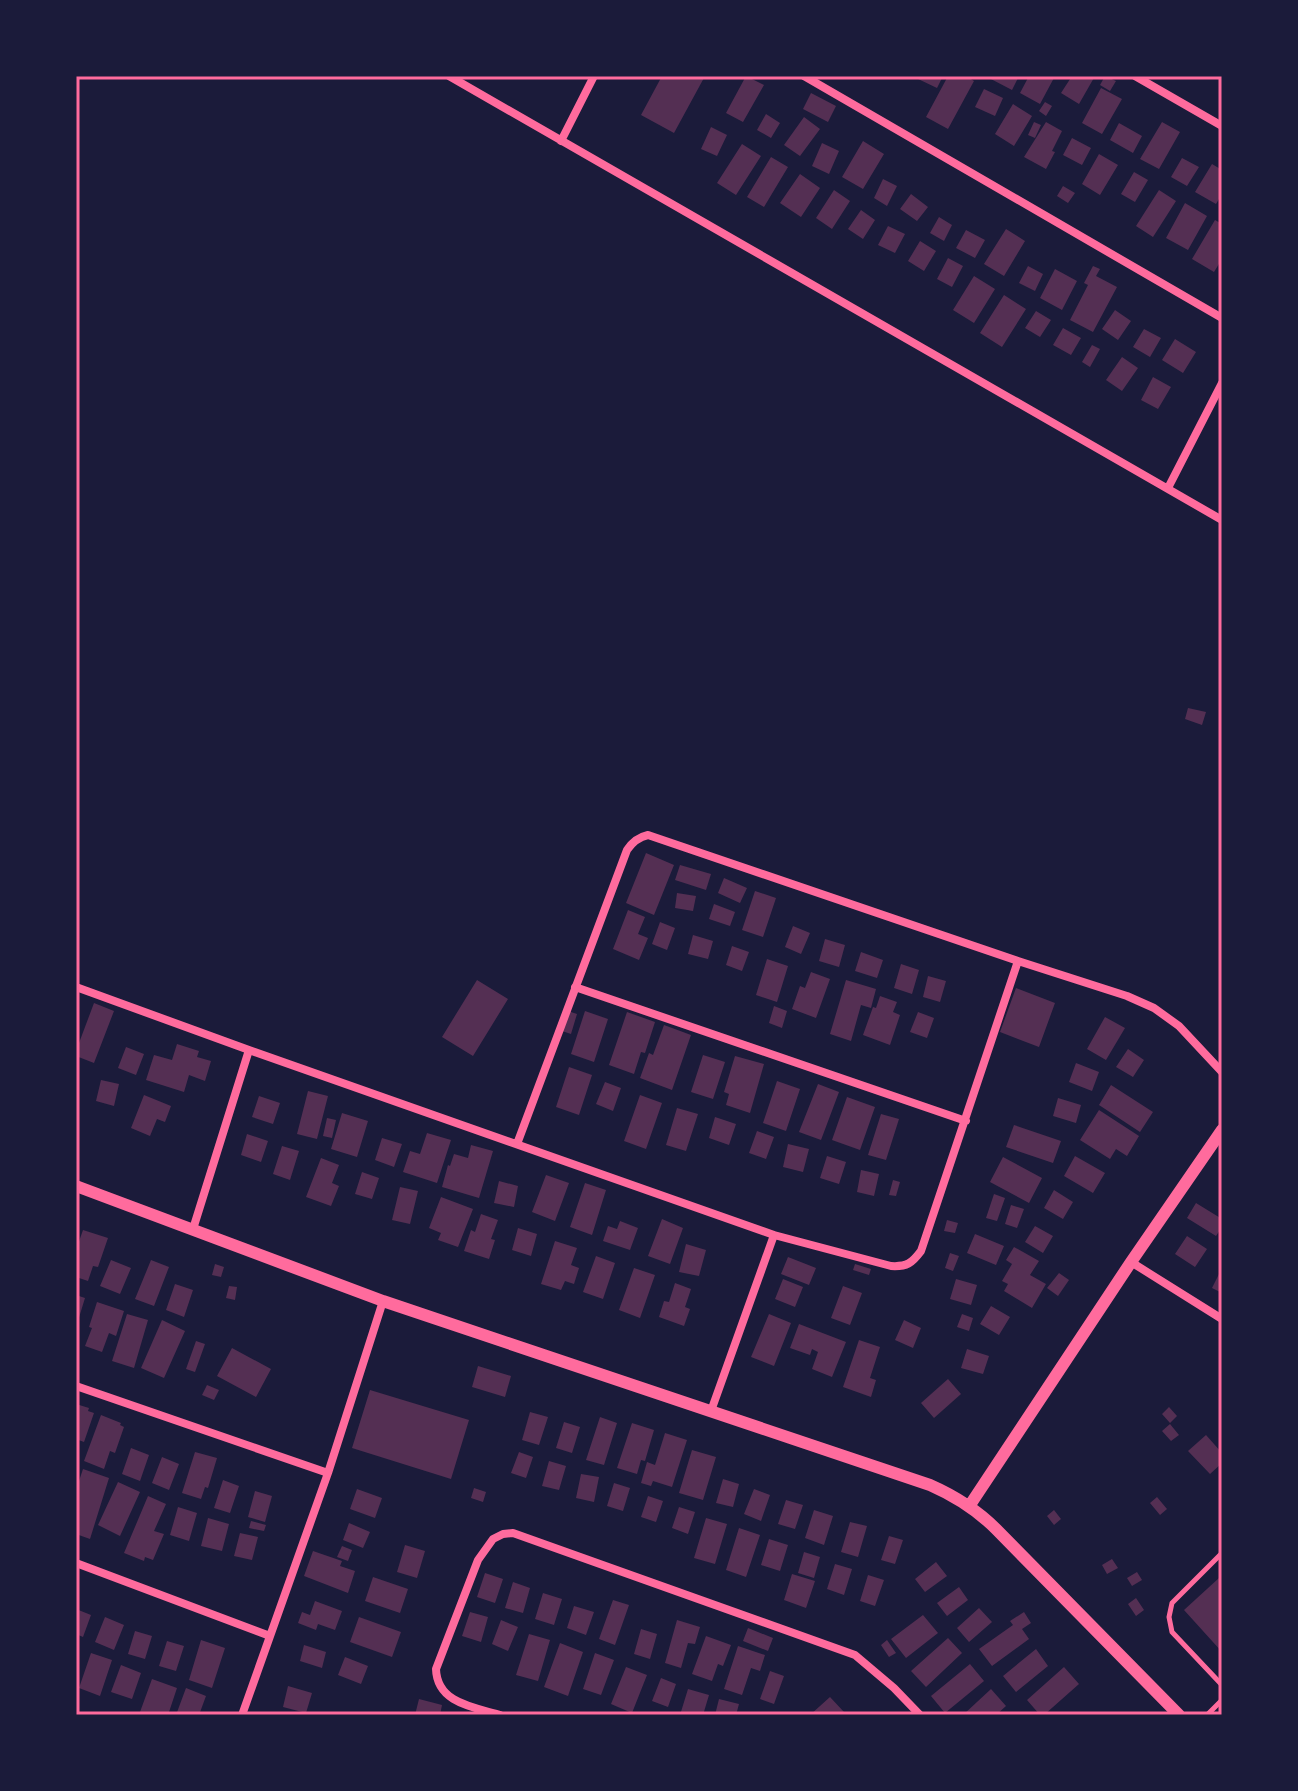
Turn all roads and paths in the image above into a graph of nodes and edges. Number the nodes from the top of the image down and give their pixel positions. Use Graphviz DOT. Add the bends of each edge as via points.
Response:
graph roads {
  1 [pos="449,76"];
  2 [pos="594,76"];
  3 [pos="804,76"];
  4 [pos="1135,76"];
  5 [pos="1222,126"];
  6 [pos="561,141"];
  7 [pos="1222,318"];
  8 [pos="1222,383"];
  9 [pos="1168,488"];
  10 [pos="1222,520"];
  11 [pos="1018,961"];
  12 [pos="76,987"];
  13 [pos="575,987"];
  14 [pos="249,1050"];
  15 [pos="1222,1072"];
  16 [pos="966,1121"];
  17 [pos="1222,1130"];
  18 [pos="517,1144"];
  19 [pos="76,1186"];
  20 [pos="193,1229"];
  21 [pos="774,1235"];
  22 [pos="1131,1262"];
  23 [pos="383,1301"];
  24 [pos="1222,1319"];
  25 [pos="76,1386"];
  26 [pos="711,1411"];
  27 [pos="328,1473"];
  28 [pos="970,1505"];
  29 [pos="1222,1553"];
  30 [pos="76,1563"];
  31 [pos="270,1636"];
  32 [pos="1222,1685"];
  33 [pos="1222,1700"];
  34 [pos="242,1715"];
  35 [pos="500,1715"];
  36 [pos="920,1715"];
  37 [pos="1179,1715"];
  38 [pos="1207,1715"];
  1 -- 6 [label="street"];
  2 -- 6 [label="street"];
  3 -- 7 [label="street"];
  4 -- 5 [label="street"];
  6 -- 9 [label="street"];
  8 -- 9 [label="street"];
  9 -- 10 [label="street"];
  11 -- 13 [label="street" via="648,835 627,850"];
  11 -- 15 [label="street" via="1154,1008 1179,1026"];
  11 -- 16 [label="street"];
  12 -- 14 [label="street"];
  13 -- 16 [label="street"];
  13 -- 18 [label="street"];
  14 -- 18 [label="street"];
  14 -- 20 [label="street"];
  16 -- 21 [label="street" via="921,1251 904,1267"];
  17 -- 22 [label="street"];
  18 -- 21 [label="street"];
  19 -- 20 [label="street"];
  20 -- 23 [label="street"];
  21 -- 26 [label="street"];
  22 -- 24 [label="street"];
  22 -- 28 [label="street"];
  23 -- 26 [label="street"];
  23 -- 27 [label="street"];
  25 -- 27 [label="street"];
  26 -- 28 [label="street" via="930,1485"];
  27 -- 31 [label="street"];
  28 -- 37 [label="street"];
  29 -- 32 [label="lane" via="1172,1603 1169,1617 1172,1632"];
  30 -- 31 [label="street"];
  31 -- 34 [label="street"];
  33 -- 38 [label="lane"];
  35 -- 36 [label="street" via="451,1698 441,1690 436,1669 478,1560 493,1539 513,1533 855,1655"];
}
